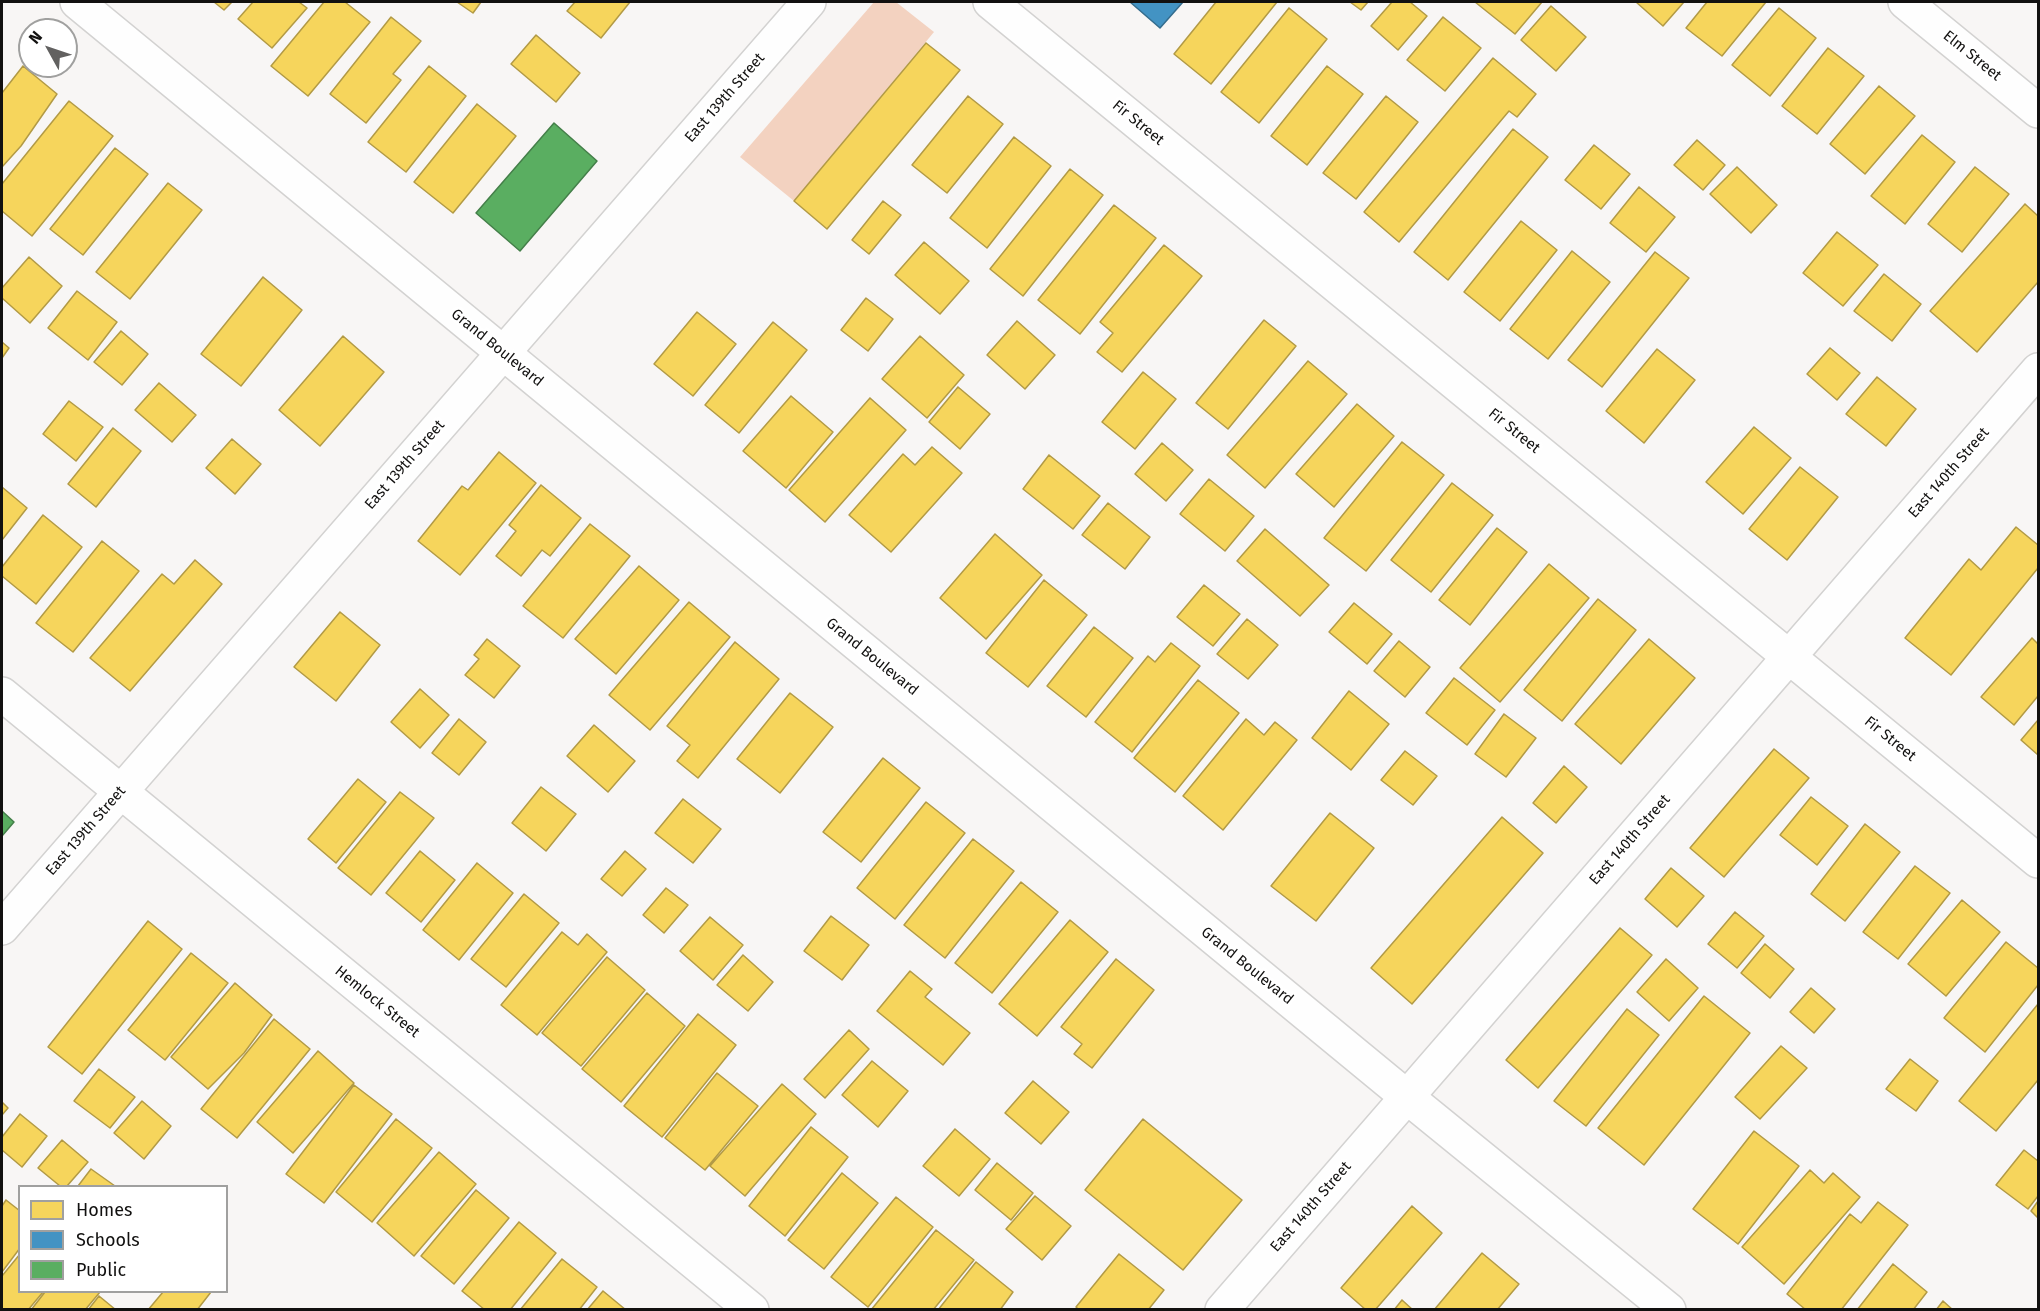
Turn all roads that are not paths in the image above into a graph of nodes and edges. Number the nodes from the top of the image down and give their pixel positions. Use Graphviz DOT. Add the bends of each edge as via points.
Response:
graph roads {
  1 [pos="77,2"];
  2 [pos="809,2"];
  3 [pos="990,2"];
  4 [pos="1905,2"];
  5 [pos="2038,111"];
  6 [pos="503,353"];
  7 [pos="2038,370"];
  8 [pos="1789,657"];
  9 [pos="2,694"];
  10 [pos="120,791"];
  11 [pos="2038,861"];
  12 [pos="2,928"];
  13 [pos="1407,1097"];
  14 [pos="752,1310"];
  15 [pos="1222,1310"];
  16 [pos="1670,1310"];
  1 -- 6 [label="street, Grand Boulevard"];
  2 -- 6 [label="street, East 139th Street"];
  3 -- 8 [label="street, Fir Street"];
  4 -- 5 [label="street, Elm Street"];
  6 -- 10 [label="street, East 139th Street"];
  6 -- 13 [label="street, Grand Boulevard"];
  7 -- 8 [label="street, East 140th Street"];
  8 -- 11 [label="street, Fir Street"];
  8 -- 13 [label="street, East 140th Street"];
  9 -- 10 [label="street, Hemlock Street"];
  10 -- 12 [label="street, East 139th Street"];
  10 -- 14 [label="street, Hemlock Street"];
  13 -- 15 [label="street, East 140th Street"];
  13 -- 16 [label="street, Grand Boulevard"];
}
